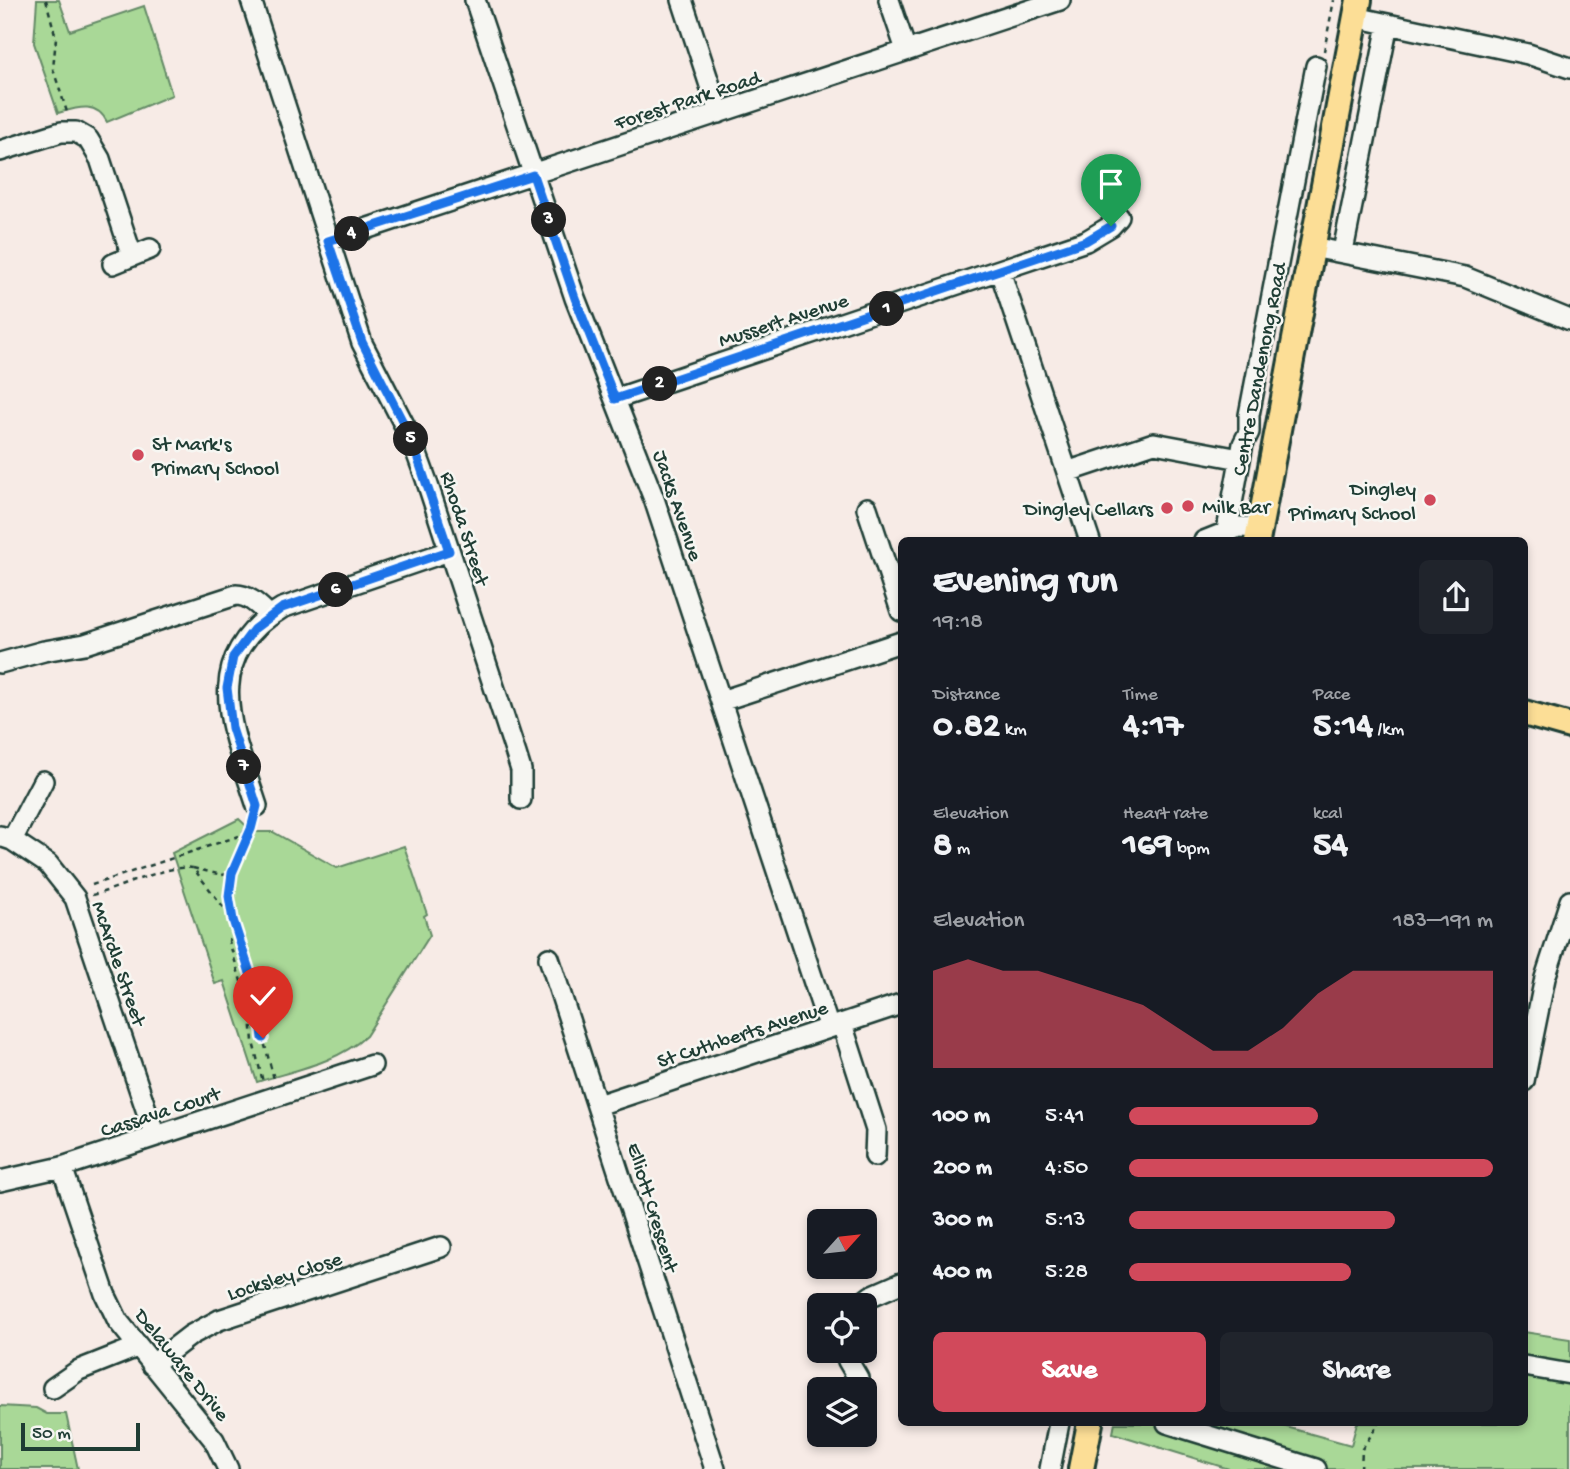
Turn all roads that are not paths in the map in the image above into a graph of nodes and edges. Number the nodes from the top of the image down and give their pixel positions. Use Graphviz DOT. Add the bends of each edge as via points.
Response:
graph roads {
  1 [pos="251,0"];
  2 [pos="475,0"];
  3 [pos="682,0"];
  4 [pos="889,0"];
  5 [pos="1060,0"];
  6 [pos="1357,9"];
  7 [pos="1388,24"];
  8 [pos="906,50"];
  9 [pos="1316,66"];
  10 [pos="1570,68"];
  11 [pos="719,113"];
  12 [pos="0,151"];
  13 [pos="533,175"];
  14 [pos="1291,197"];
  15 [pos="1322,197"];
  16 [pos="1119,217"];
  17 [pos="328,241"];
  18 [pos="1312,247"];
  19 [pos="1343,251"];
  20 [pos="113,264"];
  21 [pos="1000,271"];
  22 [pos="1570,320"];
  23 [pos="615,399"];
  24 [pos="1240,459"];
  25 [pos="1067,472"];
  26 [pos="867,508"];
  27 [pos="1259,534"];
  28 [pos="1089,537"];
  29 [pos="1217,537"];
  30 [pos="1219,537"];
  31 [pos="449,551"];
  32 [pos="898,602"];
  33 [pos="270,616"];
  34 [pos="898,643"];
  35 [pos="0,663"];
  36 [pos="721,702"];
  37 [pos="1528,714"];
  38 [pos="1570,726"];
  39 [pos="43,781"];
  40 [pos="521,799"];
  41 [pos="257,806"];
  42 [pos="6,838"];
  43 [pos="1570,901"];
  44 [pos="549,958"];
  45 [pos="898,1005"];
  46 [pos="836,1026"];
  47 [pos="1528,1061"];
  48 [pos="372,1065"];
  49 [pos="598,1105"];
  50 [pos="155,1136"];
  51 [pos="875,1156"];
  52 [pos="62,1167"];
  53 [pos="0,1181"];
  54 [pos="441,1247"];
  55 [pos="898,1284"];
  56 [pos="877,1293"];
  57 [pos="137,1347"];
  58 [pos="152,1365"];
  59 [pos="1528,1367"];
  60 [pos="1570,1374"];
  61 [pos="53,1388"];
  62 [pos="1058,1426"];
  63 [pos="1089,1426"];
  64 [pos="1177,1426"];
  65 [pos="228,1469"];
  66 [pos="715,1469"];
  67 [pos="1050,1469"];
  68 [pos="1082,1469"];
  69 [pos="1316,1469"];
  1 -- 17 [label="street, Rhoda Street"];
  2 -- 13 [label="street, Jacks Avenue"];
  3 -- 11 [label="street"];
  4 -- 8 [label="street"];
  5 -- 8 [label="street, Forest Park Road"];
  6 -- 7 [label="street"];
  6 -- 15 [label="main road, Centre Dandenong Road"];
  7 -- 10 [label="street" via="1528,54"];
  7 -- 19 [label="street"];
  8 -- 11 [label="street, Forest Park Road"];
  9 -- 14 [label="street, Centre Dandenong Road"];
  11 -- 13 [label="street, Forest Park Road"];
  12 -- 20 [label="street" via="61,132 76,132 88,139 141,253"];
  13 -- 17 [label="street, Forest Park Road"];
  13 -- 23 [label="street, Jacks Avenue"];
  14 -- 15 [label="street"];
  14 -- 24 [label="street, Centre Dandenong Road" via="1249,432"];
  15 -- 18 [label="main road, Centre Dandenong Road"];
  16 -- 21 [label="street, Mussert Avenue" via="1086,241"];
  17 -- 31 [label="street, Rhoda Street" via="362,342 411,438"];
  18 -- 19 [label="street"];
  18 -- 27 [label="main road, Centre Dandenong Road"];
  19 -- 22 [label="street" via="1465,277"];
  21 -- 23 [label="street, Mussert Avenue"];
  21 -- 25 [label="street"];
  23 -- 36 [label="street, Jacks Avenue" via="654,499"];
  24 -- 25 [label="street" via="1154,443"];
  24 -- 29 [label="street, Centre Dandenong Road"];
  25 -- 28 [label="street"];
  26 -- 32 [label="street"];
  27 -- 30 [label="street" via="1239,527"];
  31 -- 33 [label="street"];
  31 -- 40 [label="street, Rhoda Street" via="521,770"];
  33 -- 35 [label="street" via="253,601 236,595 85,644"];
  33 -- 41 [label="street" via="233,657 227,688 232,728"];
  34 -- 36 [label="street"];
  36 -- 46 [label="street, Jacks Avenue"];
  37 -- 38 [label="main road"];
  39 -- 42 [label="street"];
  42 -- 50 [label="street, McArdle Street" via="48,864 75,898"];
  43 -- 47 [label="street" via="1545,978"];
  44 -- 49 [label="street, Elliott Crescent"];
  45 -- 46 [label="street, St Cuthberts Avenue"];
  46 -- 49 [label="street, St Cuthberts Avenue"];
  46 -- 51 [label="street, Jacks Avenue" via="876,1130"];
  48 -- 50 [label="street, Cassava Court"];
  49 -- 66 [label="street, Elliott Crescent"];
  50 -- 52 [label="street, Cassava Court"];
  52 -- 53 [label="street, Cassava Court"];
  52 -- 57 [label="street, Delaware Drive" via="105,1294"];
  54 -- 58 [label="street, Locksley Close" via="219,1320"];
  55 -- 56 [label="street"];
  57 -- 58 [label="street, Delaware Drive"];
  57 -- 61 [label="street" via="79,1370"];
  58 -- 65 [label="street, Delaware Drive" via="215,1440"];
  59 -- 60 [label="street"];
  62 -- 67 [label="street"];
  63 -- 68 [label="main road"];
  64 -- 69 [label="street"];
}
